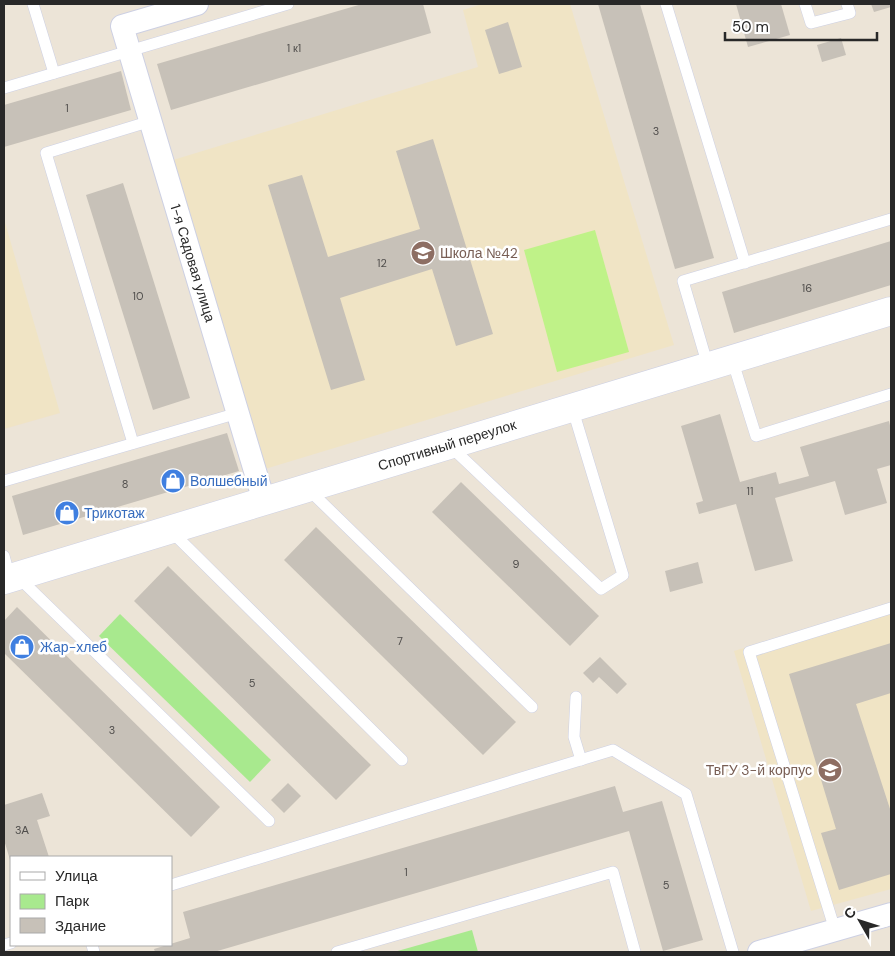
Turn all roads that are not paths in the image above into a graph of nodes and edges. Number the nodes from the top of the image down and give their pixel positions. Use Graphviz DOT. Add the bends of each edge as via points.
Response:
graph roads {
  1 [pos="33,4"];
  2 [pos="197,4"];
  3 [pos="288,4"];
  4 [pos="666,4"];
  5 [pos="805,4"];
  6 [pos="847,4"];
  7 [pos="128,17"];
  8 [pos="129,50"];
  9 [pos="54,73"];
  10 [pos="4,88"];
  11 [pos="150,121"];
  12 [pos="891,219"];
  13 [pos="744,263"];
  14 [pos="891,310"];
  15 [pos="720,362"];
  16 [pos="891,394"];
  17 [pos="572,407"];
  18 [pos="238,413"];
  19 [pos="133,443"];
  20 [pos="449,445"];
  21 [pos="4,481"];
  22 [pos="307,488"];
  23 [pos="264,501"];
  24 [pos="169,529"];
  25 [pos="9,572"];
  26 [pos="891,608"];
  27 [pos="576,697"];
  28 [pos="532,707"];
  29 [pos="402,760"];
  30 [pos="581,760"];
  31 [pos="269,822"];
  32 [pos="172,885"];
  33 [pos="891,914"];
  34 [pos="835,930"];
  35 [pos="337,952"];
  36 [pos="636,952"];
  37 [pos="733,952"];
  38 [pos="759,952"];
  1 -- 9 [label="lane"];
  2 -- 7 [label="street"];
  3 -- 8 [label="lane"];
  4 -- 13 [label="lane"];
  5 -- 6 [label="lane" via="811,23 850,13"];
  7 -- 8 [label="street, 1-я Садовая улица"];
  8 -- 9 [label="lane"];
  8 -- 11 [label="street, 1-я Садовая улица"];
  9 -- 10 [label="lane"];
  11 -- 18 [label="street, 1-я Садовая улица"];
  11 -- 19 [label="lane" via="46,153"];
  12 -- 13 [label="lane"];
  13 -- 15 [label="lane" via="683,281"];
  14 -- 15 [label="street, Спортивный переулок"];
  15 -- 16 [label="lane" via="756,436"];
  15 -- 17 [label="street, Спортивный переулок"];
  17 -- 20 [label="street, Спортивный переулок"];
  17 -- 20 [label="lane" via="623,575 601,589"];
  18 -- 19 [label="lane"];
  18 -- 23 [label="street, 1-я Садовая улица"];
  19 -- 21 [label="lane"];
  20 -- 22 [label="street, Спортивный переулок"];
  22 -- 23 [label="street, Спортивный переулок"];
  22 -- 28 [label="lane"];
  23 -- 24 [label="street, Спортивный переулок"];
  24 -- 25 [label="street, Спортивный переулок"];
  24 -- 29 [label="lane"];
  25 -- 31 [label="lane"];
  26 -- 34 [label="lane" via="749,652"];
  27 -- 30 [label="lane" via="574,737"];
  30 -- 32 [label="lane"];
  30 -- 37 [label="lane" via="613,750 686,794"];
  33 -- 34 [label="street"];
  34 -- 38 [label="street"];
  35 -- 36 [label="lane" via="613,872"];
}
